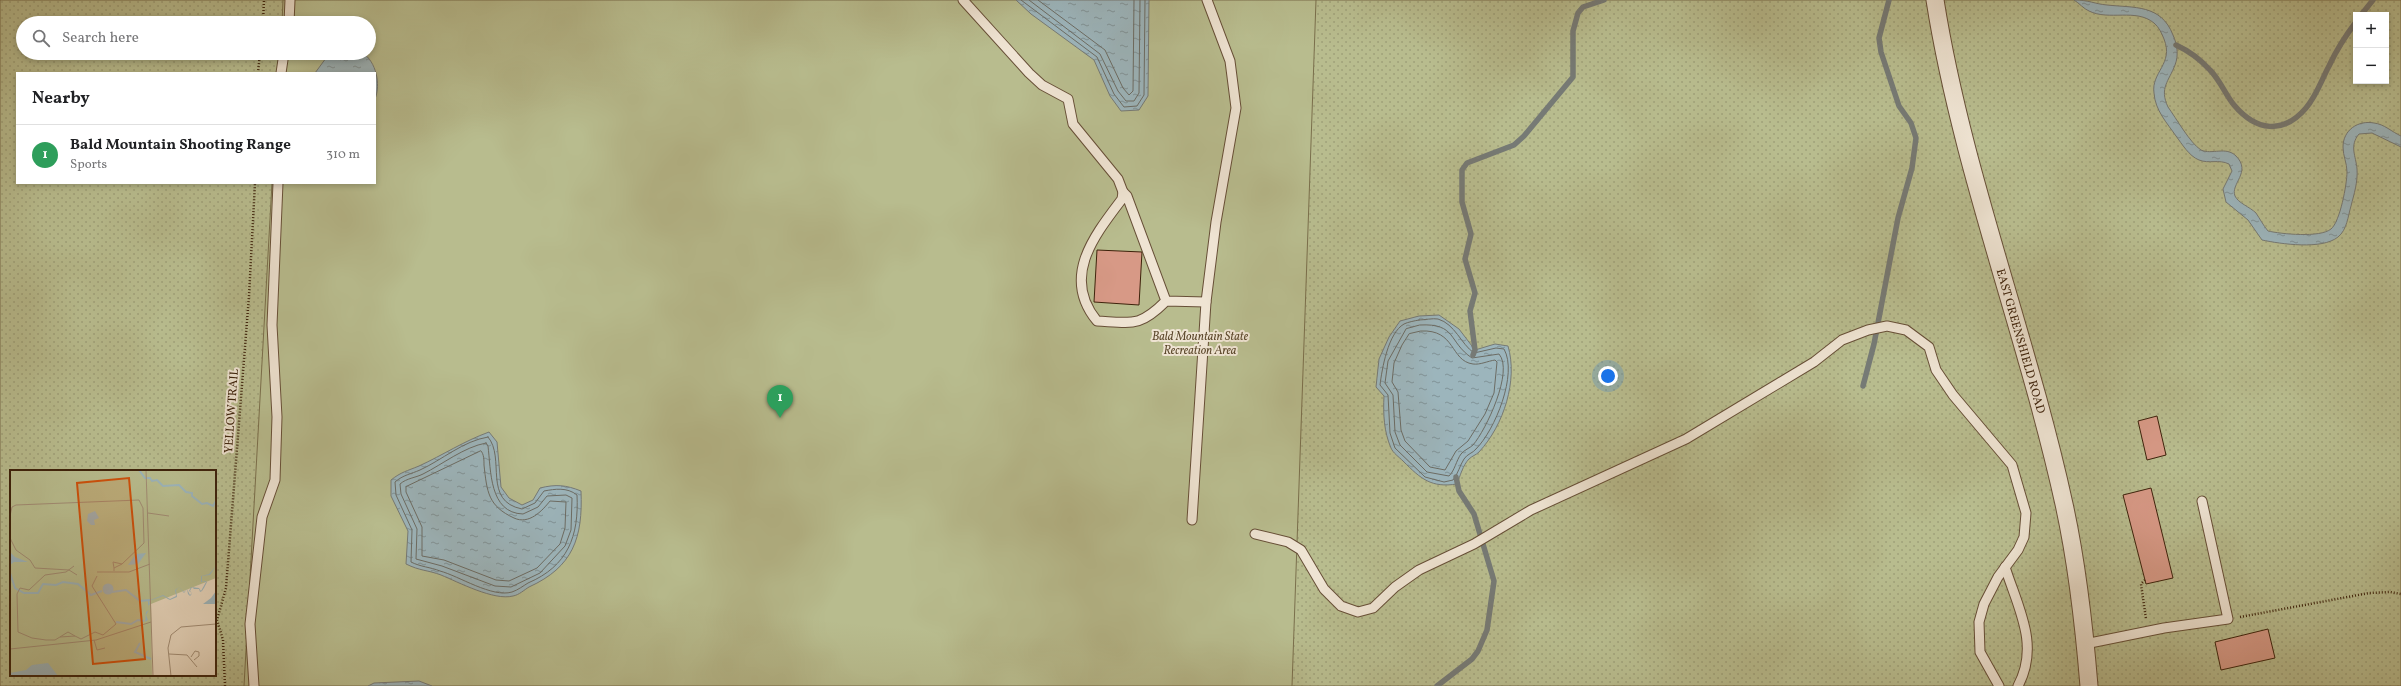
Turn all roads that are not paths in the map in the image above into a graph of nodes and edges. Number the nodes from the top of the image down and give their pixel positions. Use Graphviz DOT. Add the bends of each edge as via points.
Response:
graph roads {
  1 [pos="290,0"];
  2 [pos="963,0"];
  3 [pos="1207,0"];
  4 [pos="1935,0"];
  5 [pos="289,16"];
  6 [pos="283,60"];
  7 [pos="281,72"];
  8 [pos="278,184"];
  9 [pos="1123,192"];
  10 [pos="1166,300"];
  11 [pos="1206,302"];
  12 [pos="2202,501"];
  13 [pos="1192,520"];
  14 [pos="1255,534"];
  15 [pos="2005,567"];
  16 [pos="2085,644"];
  17 [pos="254,686"];
  18 [pos="1999,686"];
  19 [pos="2018,686"];
  20 [pos="2089,686"];
  1 -- 5 [label="lane"];
  2 -- 9 [label="lane" via="1028,73 1042,85 1068,99 1072,124 1118,179"];
  3 -- 11 [label="lane" via="1230,61 1236,108 1216,222"];
  4 -- 16 [label="street, EAST GREENSHIELD ROAD" via="1942,43 1984,211 2034,384 2064,505"];
  6 -- 7 [label="lane"];
  8 -- 17 [label="lane" via="272,325 277,417 275,480 262,517 250,624"];
  9 -- 10 [label="lane" via="1127,196"];
  9 -- 10 [label="lane" via="1122,199 1094,235 1083,264 1082,292 1086,308 1097,321 1132,323 1149,317"];
  10 -- 11 [label="lane"];
  11 -- 13 [label="lane"];
  12 -- 16 [label="lane" via="2228,619"];
  14 -- 15 [label="lane" via="1288,542 1301,550 1324,589 1340,606 1358,612 1373,608 1395,587 1419,570 1474,544 1531,510 1686,439 1814,362 1842,340 1887,326 1906,330 1929,347 1936,370 1953,395 2012,465 2026,513 2026,524 2018,550"];
  15 -- 18 [label="lane" via="1984,604 1979,622 1980,652"];
  15 -- 19 [label="lane" via="2025,624 2028,646 2026,672"];
  16 -- 20 [label="street, EAST GREENSHIELD ROAD"];
}
